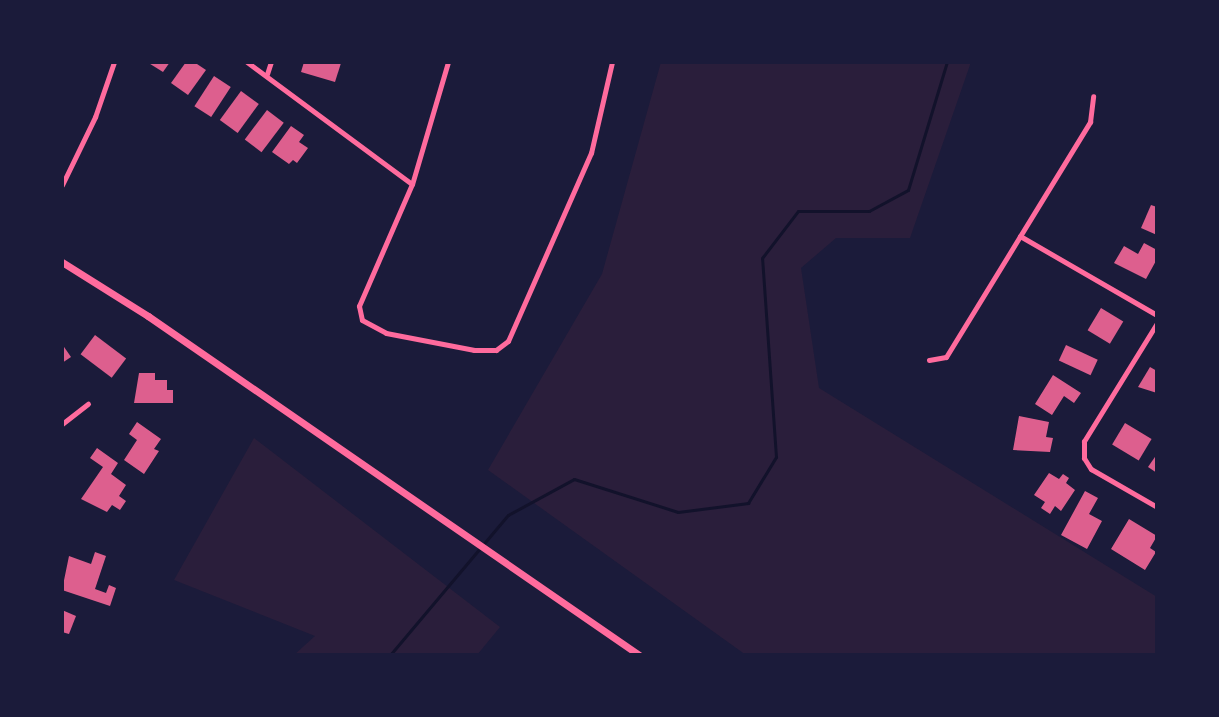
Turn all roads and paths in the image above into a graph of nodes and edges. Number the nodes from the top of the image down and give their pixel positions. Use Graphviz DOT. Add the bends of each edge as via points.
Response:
graph roads {
  1 [pos="114,62"];
  2 [pos="247,62"];
  3 [pos="271,62"];
  4 [pos="448,62"];
  5 [pos="612,62"];
  6 [pos="267,74"];
  7 [pos="1093,96"];
  8 [pos="412,184"];
  9 [pos="62,185"];
  10 [pos="1020,236"];
  11 [pos="62,262"];
  12 [pos="1157,315"];
  13 [pos="1157,323"];
  14 [pos="929,360"];
  15 [pos="88,404"];
  16 [pos="62,424"];
  17 [pos="1157,507"];
  18 [pos="639,655"];
  1 -- 9 [label="street"];
  2 -- 6 [label="street"];
  3 -- 6 [label="street"];
  4 -- 8 [label="street"];
  5 -- 8 [label="street" via="591,153 508,341 496,350 426,343 386,333 362,320 359,306"];
  6 -- 8 [label="street"];
  7 -- 10 [label="street" via="1090,122"];
  10 -- 12 [label="street"];
  10 -- 14 [label="street" via="946,357"];
  11 -- 18 [label="main road"];
  13 -- 17 [label="street" via="1084,441 1084,458 1091,469"];
  15 -- 16 [label="street"];
}
